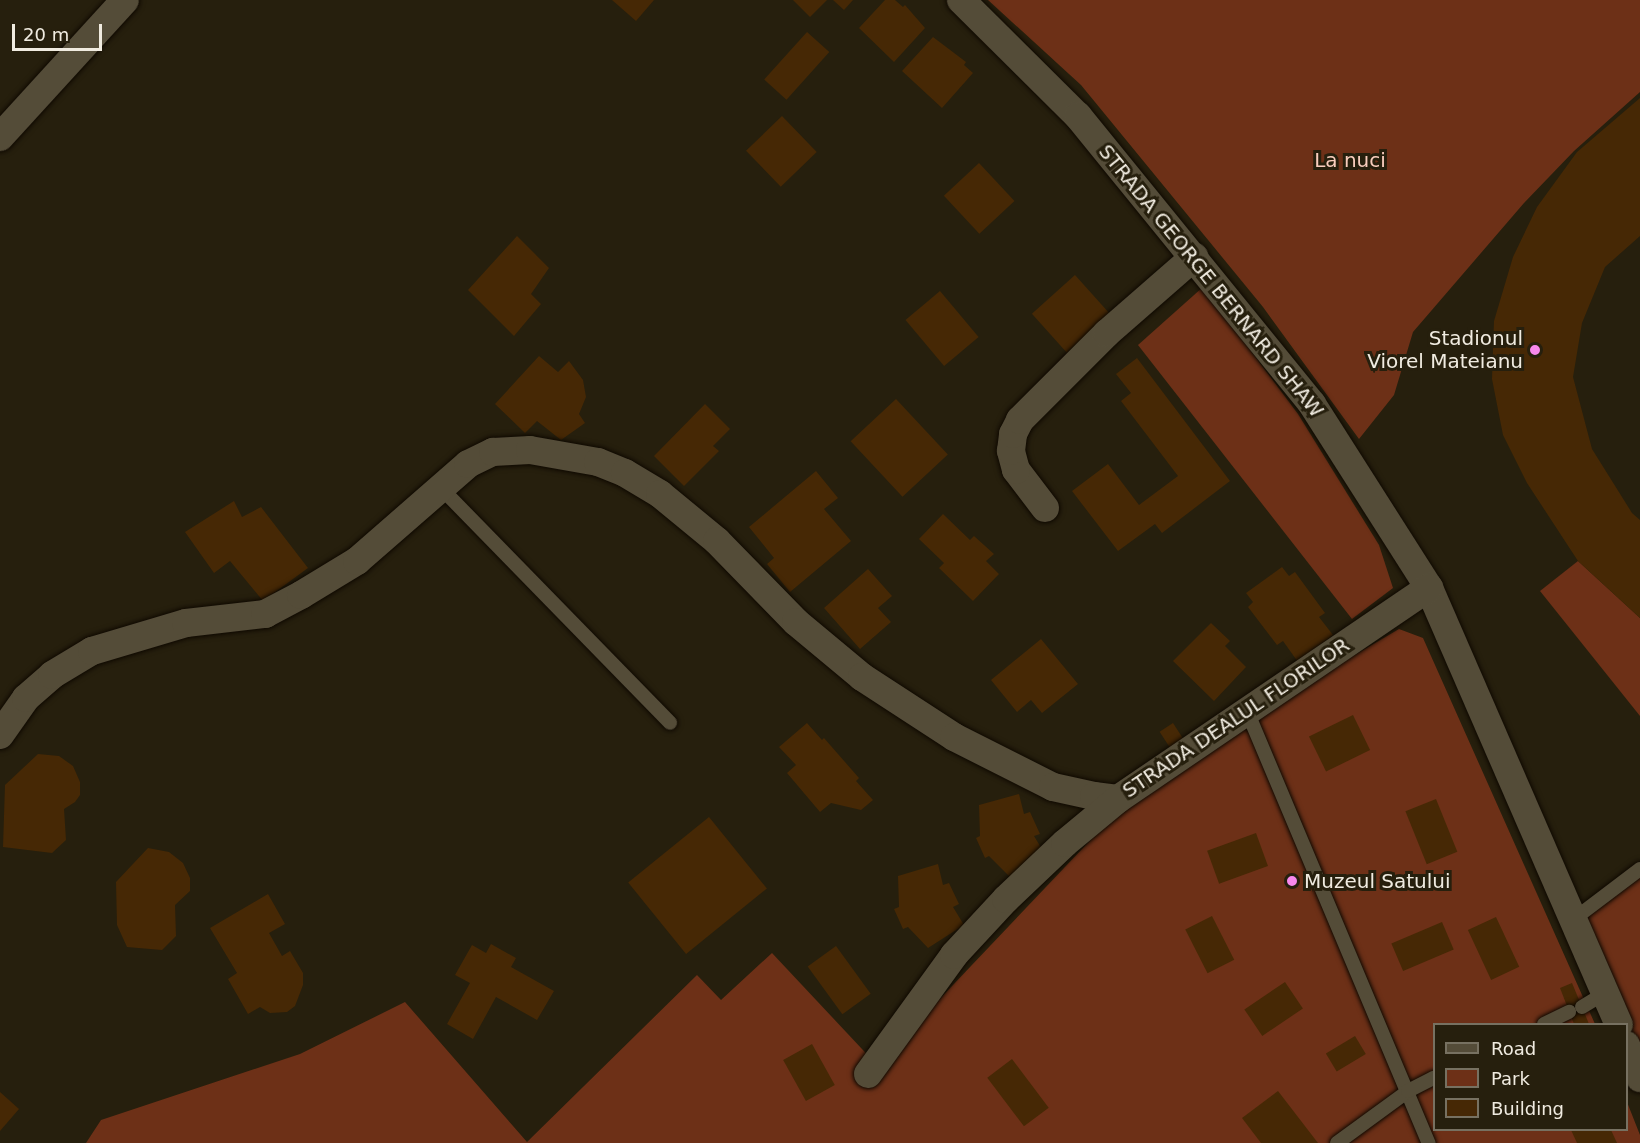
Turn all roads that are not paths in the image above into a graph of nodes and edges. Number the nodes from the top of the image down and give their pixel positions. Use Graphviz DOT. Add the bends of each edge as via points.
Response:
graph roads {
  1 [pos="125,0"];
  2 [pos="961,0"];
  3 [pos="0,137"];
  4 [pos="1194,257"];
  5 [pos="441,488"];
  6 [pos="1045,508"];
  7 [pos="1429,588"];
  8 [pos="1247,711"];
  9 [pos="670,723"];
  10 [pos="0,735"];
  11 [pos="1118,799"];
  12 [pos="1640,869"];
  13 [pos="1574,919"];
  14 [pos="1585,1004"];
  15 [pos="1546,1023"];
  16 [pos="1616,1023"];
  17 [pos="1628,1050"];
  18 [pos="867,1074"];
  19 [pos="1433,1078"];
  20 [pos="1640,1078"];
  21 [pos="1408,1091"];
  22 [pos="1337,1143"];
  23 [pos="1429,1143"];
  1 -- 3 [label="street"];
  2 -- 4 [label="street, STRADA GEORGE BERNARD SHAW" via="1078,116"];
  4 -- 6 [label="street" via="1107,333 1020,420 1011,451 1016,470"];
  4 -- 7 [label="street, STRADA GEORGE BERNARD SHAW" via="1312,404"];
  5 -- 9 [label="lane"];
  5 -- 10 [label="street, STRADA DEALUL FLORILOR" via="357,561 265,614 186,623 92,651 52,675 26,698"];
  5 -- 11 [label="street, STRADA DEALUL FLORILOR" via="468,464 493,452 530,450 598,462 625,473 660,494 717,541 796,622 862,677 954,737 1053,787"];
  7 -- 8 [label="street, STRADA DEALUL FLORILOR"];
  7 -- 13 [label="street"];
  8 -- 11 [label="street, STRADA DEALUL FLORILOR"];
  8 -- 21 [label="lane"];
  11 -- 18 [label="street" via="1014,891 954,955"];
  12 -- 13 [label="lane"];
  13 -- 14 [label="street"];
  14 -- 15 [label="lane"];
  14 -- 16 [label="street"];
  17 -- 20 [label="street"];
  19 -- 21 [label="lane"];
  21 -- 22 [label="lane"];
  21 -- 23 [label="lane"];
}
